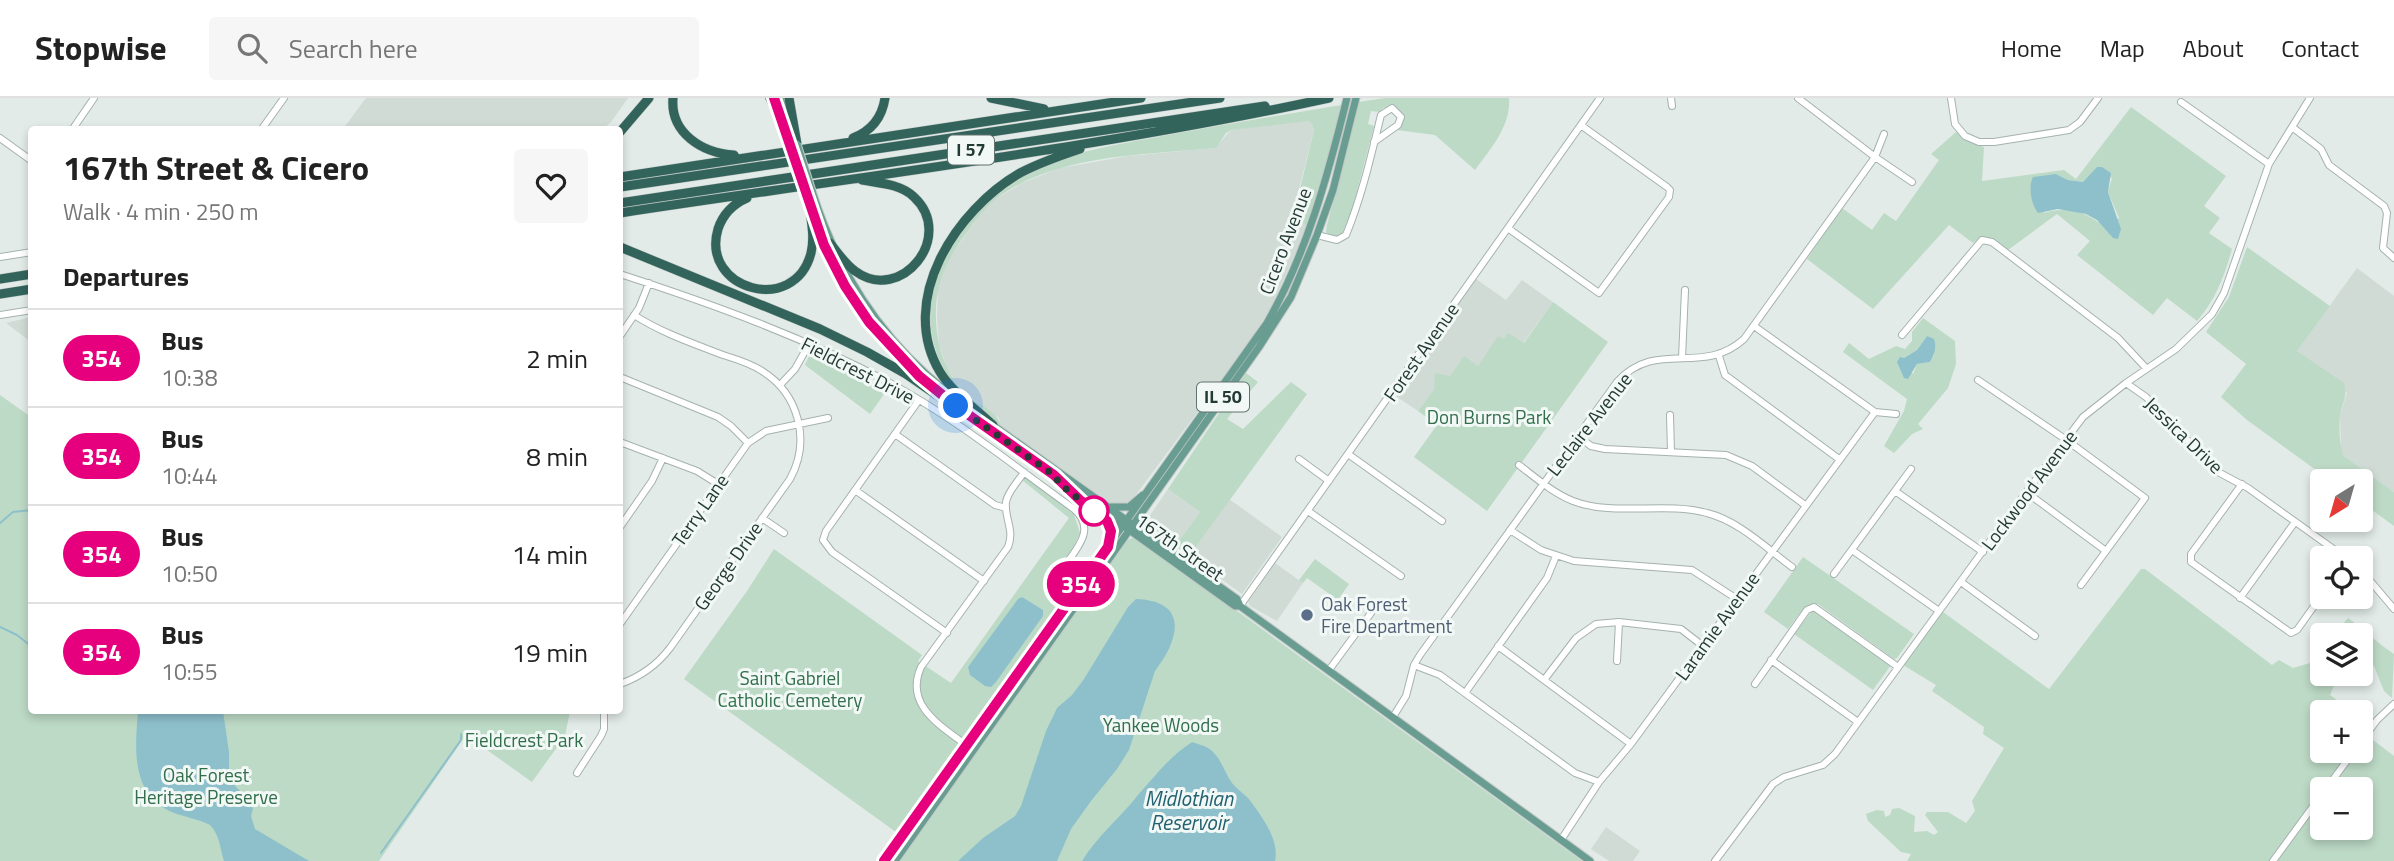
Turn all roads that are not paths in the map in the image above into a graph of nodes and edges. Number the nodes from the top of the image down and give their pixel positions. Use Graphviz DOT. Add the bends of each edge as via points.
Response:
graph roads {
  1 [pos="94,98"];
  2 [pos="284,98"];
  3 [pos="649,98"];
  4 [pos="673,98"];
  5 [pos="772,98"];
  6 [pos="780,98"];
  7 [pos="789,98"];
  8 [pos="885,98"];
  9 [pos="991,98"];
  10 [pos="1141,98"];
  11 [pos="1220,98"];
  12 [pos="1323,98"];
  13 [pos="1329,98"];
  14 [pos="1347,98"];
  15 [pos="1600,98"];
  16 [pos="1798,98"];
  17 [pos="1951,98"];
  18 [pos="2098,98"];
  19 [pos="2310,98"];
  20 [pos="1355,102"];
  21 [pos="2181,102"];
  22 [pos="1070,108"];
  23 [pos="75,126"];
  24 [pos="264,126"];
  25 [pos="1582,126"];
  26 [pos="2292,127"];
  27 [pos="623,128"];
  28 [pos="785,128"];
  29 [pos="1884,134"];
  30 [pos="1130,137"];
  31 [pos="0,138"];
  32 [pos="1374,142"];
  33 [pos="793,144"];
  34 [pos="827,145"];
  35 [pos="753,155"];
  36 [pos="1875,157"];
  37 [pos="28,158"];
  38 [pos="2269,164"];
  39 [pos="623,177"];
  40 [pos="833,182"];
  41 [pos="1912,182"];
  42 [pos="623,187"];
  43 [pos="774,190"];
  44 [pos="808,191"];
  45 [pos="623,203"];
  46 [pos="809,204"];
  47 [pos="623,213"];
  48 [pos="1509,229"];
  49 [pos="1313,234"];
  50 [pos="830,243"];
  51 [pos="623,248"];
  52 [pos="28,253"];
  53 [pos="0,257"];
  54 [pos="2394,258"];
  55 [pos="28,275"];
  56 [pos="623,275"];
  57 [pos="0,279"];
  58 [pos="649,283"];
  59 [pos="28,290"];
  60 [pos="1685,290"];
  61 [pos="0,293"];
  62 [pos="28,311"];
  63 [pos="0,315"];
  64 [pos="634,315"];
  65 [pos="1755,326"];
  66 [pos="623,332"];
  67 [pos="1902,335"];
  68 [pos="809,344"];
  69 [pos="1718,356"];
  70 [pos="1682,358"];
  71 [pos="2146,368"];
  72 [pos="623,378"];
  73 [pos="1978,380"];
  74 [pos="2126,383"];
  75 [pos="780,385"];
  76 [pos="919,400"];
  77 [pos="1875,412"];
  78 [pos="1896,414"];
  79 [pos="1670,415"];
  80 [pos="828,418"];
  81 [pos="800,424"];
  82 [pos="993,425"];
  83 [pos="895,434"];
  84 [pos="1578,436"];
  85 [pos="2065,439"];
  86 [pos="623,443"];
  87 [pos="748,443"];
  88 [pos="1671,452"];
  89 [pos="1348,454"];
  90 [pos="663,458"];
  91 [pos="1839,458"];
  92 [pos="1299,459"];
  93 [pos="1039,465"];
  94 [pos="1519,465"];
  95 [pos="1912,469"];
  96 [pos="1024,472"];
  97 [pos="1054,475"];
  98 [pos="1329,481"];
  99 [pos="1544,483"];
  100 [pos="718,484"];
  101 [pos="2242,484"];
  102 [pos="1154,485"];
  103 [pos="855,490"];
  104 [pos="1895,491"];
  105 [pos="2026,492"];
  106 [pos="1805,505"];
  107 [pos="1109,507"];
  108 [pos="1006,508"];
  109 [pos="1308,511"];
  110 [pos="762,518"];
  111 [pos="1442,521"];
  112 [pos="2295,522"];
  113 [pos="623,523"];
  114 [pos="1128,526"];
  115 [pos="1510,530"];
  116 [pos="784,533"];
  117 [pos="2329,546"];
  118 [pos="1108,547"];
  119 [pos="1852,550"];
  120 [pos="1771,551"];
  121 [pos="2106,551"];
  122 [pos="1983,552"];
  123 [pos="1556,556"];
  124 [pos="1793,567"];
  125 [pos="1834,574"];
  126 [pos="1401,576"];
  127 [pos="984,581"];
  128 [pos="1961,582"];
  129 [pos="2373,584"];
  130 [pos="2081,585"];
  131 [pos="2240,598"];
  132 [pos="1737,599"];
  133 [pos="1240,606"];
  134 [pos="2312,609"];
  135 [pos="2394,609"];
  136 [pos="1068,610"];
  137 [pos="1939,611"];
  138 [pos="1371,613"];
  139 [pos="623,620"];
  140 [pos="1619,622"];
  141 [pos="947,633"];
  142 [pos="2035,636"];
  143 [pos="1498,646"];
  144 [pos="1703,646"];
  145 [pos="1771,660"];
  146 [pos="1617,661"];
  147 [pos="1414,665"];
  148 [pos="1898,667"];
  149 [pos="1329,670"];
  150 [pos="1544,680"];
  151 [pos="623,683"];
  152 [pos="1755,684"];
  153 [pos="1465,693"];
  154 [pos="2394,704"];
  155 [pos="604,714"];
  156 [pos="1393,718"];
  157 [pos="1858,722"];
  158 [pos="2373,726"];
  159 [pos="1631,744"];
  160 [pos="966,745"];
  161 [pos="577,772"];
  162 [pos="1599,782"];
  163 [pos="2310,810"];
  164 [pos="1561,840"];
  165 [pos="884,861"];
  166 [pos="895,861"];
  167 [pos="1590,861"];
  168 [pos="1715,861"];
  169 [pos="2273,861"];
  1 -- 23 [label="street"];
  2 -- 24 [label="street"];
  3 -- 27 [label="highway"];
  4 -- 35 [label="highway" via="677,124 691,141 729,155"];
  5 -- 28 [label="highway"];
  6 -- 33 [label="main road, 167th Street"];
  7 -- 33 [label="highway"];
  8 -- 34 [label="highway" via="880,116 867,131"];
  9 -- 22 [label="highway" via="1040,109"];
  10 -- 22 [label="highway"];
  11 -- 42 [label="highway, I 57"];
  12 -- 45 [label="highway, I 57"];
  13 -- 30 [label="highway"];
  14 -- 49 [label="main road, Cicero Avenue / IL 50"];
  15 -- 25 [label="street, Forest Avenue"];
  16 -- 36 [label="street"];
  17 -- 18 [label="street" via="1955,124 1965,136 1979,142 2069,130"];
  19 -- 26 [label="street, Lockwood Avenue"];
  20 -- 49 [label="main road, Cicero Avenue / IL 50" via="1333,190"];
  21 -- 38 [label="street"];
  22 -- 34 [label="highway"];
  25 -- 48 [label="street, Forest Avenue"];
  25 -- 48 [label="street" via="1670,190 1669,197 1599,293"];
  26 -- 38 [label="street, Lockwood Avenue"];
  26 -- 54 [label="street" via="2321,149 2329,165 2384,206 2383,248"];
  28 -- 33 [label="main road, 167th Street"];
  29 -- 36 [label="street"];
  30 -- 40 [label="highway"];
  30 -- 82 [label="highway" via="1051,158 1020,173 981,204 940,258 926,302 932,355 951,386"];
  31 -- 37 [label="street"];
  32 -- 32 [label="street" via="1381,115 1392,108 1401,117 1398,125"];
  32 -- 49 [label="street" via="1346,235 1337,240"];
  33 -- 44 [label="main road, 167th Street, bridge"];
  34 -- 35 [label="highway"];
  35 -- 39 [label="highway"];
  36 -- 41 [label="street"];
  36 -- 65 [label="street"];
  38 -- 71 [label="street, Lockwood Avenue" via="2224,293 2201,327"];
  40 -- 43 [label="highway"];
  40 -- 50 [label="highway" via="861,180 914,196 928,219 929,235 927,248 915,265 899,277 884,280 857,273"];
  43 -- 46 [label="highway" via="736,203 718,230 720,261 747,287 780,287 802,271 813,242"];
  43 -- 47 [label="highway"];
  44 -- 46 [label="main road, 167th Street"];
  44 -- 50 [label="main road, 167th Street"];
  46 -- 93 [label="main road, 167th Street" via="845,286 884,340 956,406"];
  48 -- 89 [label="street, Forest Avenue"];
  49 -- 102 [label="main road, Cicero Avenue / IL 50" via="1267,323"];
  49 -- 114 [label="main road, Cicero Avenue / IL 50" via="1282,312"];
  50 -- 82 [label="main road, 167th Street" via="850,283 888,336 923,371"];
  51 -- 93 [label="highway" via="867,352"];
  52 -- 53 [label="street"];
  55 -- 57 [label="highway"];
  56 -- 58 [label="street, Fieldcrest Drive"];
  58 -- 64 [label="street"];
  58 -- 68 [label="street, Fieldcrest Drive"];
  59 -- 61 [label="highway"];
  60 -- 70 [label="street"];
  62 -- 63 [label="street"];
  64 -- 66 [label="street"];
  64 -- 75 [label="street" via="669,334 755,366"];
  65 -- 69 [label="street" via="1738,345"];
  65 -- 77 [label="street"];
  67 -- 71 [label="street" via="1982,240 1992,242 2118,338"];
  68 -- 75 [label="street"];
  68 -- 76 [label="street, Fieldcrest Drive"];
  69 -- 70 [label="street, Leclaire Avenue"];
  69 -- 91 [label="street" via="1725,375"];
  70 -- 84 [label="street, Leclaire Avenue" via="1655,359 1627,372"];
  71 -- 74 [label="street, Lockwood Avenue"];
  72 -- 87 [label="street" via="718,416"];
  73 -- 85 [label="street"];
  74 -- 85 [label="street, Lockwood Avenue" via="2083,417"];
  74 -- 101 [label="street, Jessica Drive" via="2146,397 2218,472"];
  75 -- 81 [label="street"];
  76 -- 83 [label="street"];
  76 -- 96 [label="street, Fieldcrest Drive"];
  77 -- 78 [label="street"];
  77 -- 91 [label="street, Laramie Avenue"];
  79 -- 88 [label="street"];
  80 -- 81 [label="street, Terry Lane"];
  81 -- 87 [label="street, Terry Lane" via="766,431"];
  81 -- 110 [label="street, George Drive" via="800,453 794,472"];
  82 -- 107 [label="main road, 167th Street"];
  83 -- 103 [label="street"];
  83 -- 108 [label="street" via="995,505"];
  84 -- 88 [label="street" via="1599,449"];
  84 -- 99 [label="street, Leclaire Avenue"];
  85 -- 105 [label="street, Lockwood Avenue"];
  85 -- 121 [label="street" via="2145,498"];
  86 -- 90 [label="street"];
  87 -- 100 [label="street, Terry Lane"];
  88 -- 106 [label="street" via="1738,458"];
  89 -- 98 [label="street, Forest Avenue"];
  89 -- 111 [label="street"];
  90 -- 100 [label="street"];
  90 -- 113 [label="street"];
  91 -- 106 [label="street, Laramie Avenue"];
  92 -- 98 [label="street"];
  93 -- 97 [label="main road, 167th Street"];
  94 -- 99 [label="street"];
  95 -- 104 [label="street"];
  96 -- 108 [label="street" via="1007,498"];
  96 -- 136 [label="street, Fieldcrest Drive" via="1074,509 1084,523 1084,537 1052,586 1053,597"];
  97 -- 114 [label="main road, 167th Street"];
  97 -- 118 [label="main road" via="1107,521 1111,531"];
  98 -- 109 [label="street, Forest Avenue"];
  99 -- 115 [label="street, Leclaire Avenue"];
  99 -- 120 [label="street" via="1565,497 1591,505 1705,512 1735,525"];
  100 -- 139 [label="street, Terry Lane"];
  101 -- 112 [label="street, Jessica Drive"];
  101 -- 131 [label="street" via="2189,559"];
  102 -- 107 [label="main road" via="1129,507"];
  102 -- 114 [label="main road, Cicero Avenue / IL 50"];
  103 -- 127 [label="street"];
  103 -- 141 [label="street" via="823,540 832,552"];
  104 -- 119 [label="street"];
  104 -- 122 [label="street"];
  105 -- 121 [label="street"];
  105 -- 122 [label="street, Lockwood Avenue"];
  106 -- 120 [label="street, Laramie Avenue"];
  107 -- 114 [label="main road, 167th Street"];
  108 -- 127 [label="street" via="1010,541"];
  109 -- 126 [label="street"];
  109 -- 133 [label="street, Forest Avenue"];
  110 -- 116 [label="street"];
  110 -- 151 [label="street, George Drive" via="663,657"];
  112 -- 117 [label="street, Jessica Drive"];
  112 -- 131 [label="street"];
  114 -- 118 [label="main road, Cicero Avenue / IL 50"];
  114 -- 133 [label="main road, 167th Street" via="1237,599"];
  114 -- 136 [label="main road, Cicero Avenue / IL 50"];
  115 -- 123 [label="street"];
  115 -- 147 [label="street, Leclaire Avenue"];
  118 -- 136 [label="main road, Cicero Avenue / IL 50"];
  119 -- 125 [label="street"];
  119 -- 137 [label="street"];
  120 -- 124 [label="street"];
  120 -- 132 [label="street, Laramie Avenue"];
  121 -- 130 [label="street"];
  122 -- 128 [label="street, Lockwood Avenue"];
  123 -- 132 [label="street" via="1584,563 1692,570"];
  123 -- 143 [label="street" via="1547,578"];
  127 -- 141 [label="street"];
  128 -- 137 [label="street, Lockwood Avenue"];
  128 -- 142 [label="street"];
  129 -- 135 [label="street"];
  131 -- 134 [label="street" via="2294,633"];
  132 -- 144 [label="street, Laramie Avenue"];
  133 -- 149 [label="main road, 167th Street"];
  136 -- 160 [label="main road, Cicero Avenue / IL 50"];
  136 -- 166 [label="main road, Cicero Avenue / IL 50"];
  137 -- 148 [label="street, Lockwood Avenue"];
  138 -- 149 [label="street"];
  140 -- 144 [label="street" via="1681,629"];
  140 -- 146 [label="street"];
  140 -- 150 [label="street" via="1596,624 1580,634"];
  141 -- 160 [label="street" via="919,670 916,683 927,714"];
  143 -- 150 [label="street"];
  143 -- 153 [label="street"];
  144 -- 159 [label="street, Laramie Avenue"];
  145 -- 148 [label="street" via="1807,610 1814,607"];
  145 -- 152 [label="street"];
  145 -- 157 [label="street"];
  147 -- 153 [label="street" via="1440,675"];
  147 -- 156 [label="street, Leclaire Avenue" via="1406,696"];
  148 -- 157 [label="street, Lockwood Avenue"];
  149 -- 156 [label="main road, 167th Street"];
  150 -- 159 [label="street"];
  153 -- 162 [label="street" via="1575,773"];
  154 -- 158 [label="street"];
  155 -- 161 [label="street" via="601,736"];
  156 -- 164 [label="main road, 167th Street"];
  157 -- 168 [label="street, Lockwood Avenue" via="1823,765 1784,777 1768,789"];
  159 -- 162 [label="street, Laramie Avenue"];
  160 -- 165 [label="main road, Cicero Avenue / IL 50"];
  162 -- 164 [label="street, Laramie Avenue"];
  163 -- 169 [label="street"];
  164 -- 167 [label="main road, 167th Street"];
}
